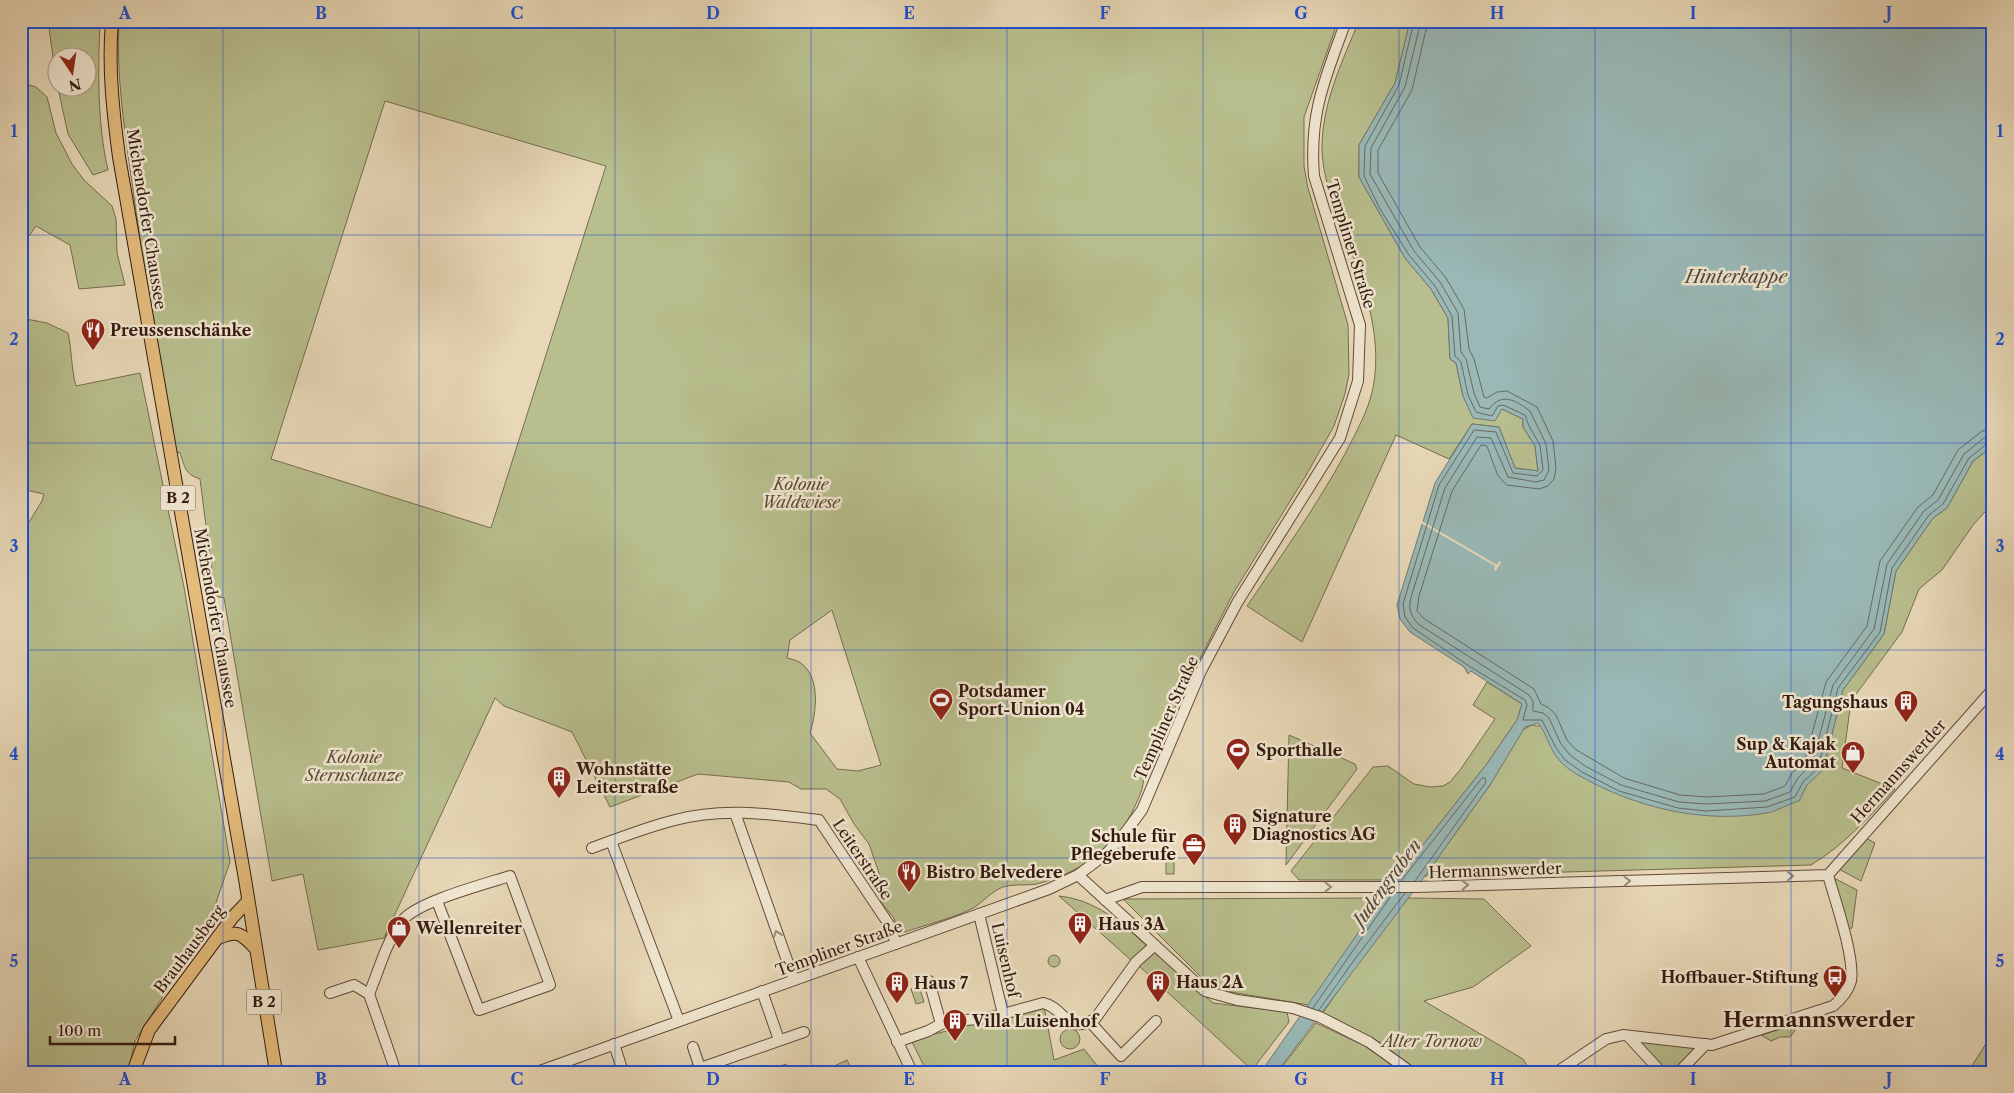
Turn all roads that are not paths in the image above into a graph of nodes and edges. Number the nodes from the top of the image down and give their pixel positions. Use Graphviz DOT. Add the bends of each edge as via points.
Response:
graph roads {
  1 [pos="112,21"];
  2 [pos="1346,21"];
  3 [pos="1993,689"];
  4 [pos="735,813"];
  5 [pos="611,841"];
  6 [pos="592,848"];
  7 [pos="1828,875"];
  8 [pos="1078,876"];
  9 [pos="1105,900"];
  10 [pos="248,901"];
  11 [pos="437,901"];
  12 [pos="979,914"];
  13 [pos="218,938"];
  14 [pos="896,944"];
  15 [pos="1155,945"];
  16 [pos="256,948"];
  17 [pos="858,957"];
  18 [pos="794,980"];
  19 [pos="928,981"];
  20 [pos="762,991"];
  21 [pos="330,992"];
  22 [pos="369,994"];
  23 [pos="1003,1014"];
  24 [pos="679,1021"];
  25 [pos="1156,1021"];
  26 [pos="1090,1022"];
  27 [pos="941,1024"];
  28 [pos="804,1032"];
  29 [pos="1628,1036"];
  30 [pos="779,1040"];
  31 [pos="897,1042"];
  32 [pos="614,1044"];
  33 [pos="1706,1044"];
  34 [pos="693,1047"];
  35 [pos="700,1068"];
  36 [pos="133,1072"];
  37 [pos="276,1072"];
  38 [pos="396,1072"];
  39 [pos="537,1072"];
  40 [pos="624,1072"];
  41 [pos="689,1072"];
  42 [pos="912,1072"];
  43 [pos="1411,1072"];
  44 [pos="1557,1072"];
  45 [pos="1661,1072"];
  46 [pos="1679,1072"];
  1 -- 10 [label="main road, Michendorfer Chaussee / B 2" via="109,56 119,157"];
  2 -- 8 [label="street, Templiner Straße" via="1316,108 1312,151 1320,199 1360,325 1358,381 1350,408 1340,438 1242,594 1210,655 1142,810 1106,854"];
  3 -- 7 [label="street, Hermannswerder"];
  4 -- 5 [label="street, Leiterstraße" via="675,819"];
  4 -- 14 [label="street, Leiterstraße" via="819,820 890,926"];
  18 -- 4 [label="street, one-way"];
  5 -- 6 [label="street, Leiterstraße"];
  5 -- 24 [label="street"];
  9 -- 7 [label="street, Hermannswerder, one-way" via="1142,887 1416,887"];
  7 -- 33 [label="street" via="1851,964 1846,994 1826,1009 1712,1045"];
  8 -- 9 [label="street"];
  8 -- 12 [label="street, Templiner Straße"];
  9 -- 15 [label="street"];
  10 -- 13 [label="main road, Brauhausberg"];
  10 -- 16 [label="main road, Michendorfer Chaussee / B 2"];
  11 -- 11 [label="street" via="510,876 550,985 479,1010"];
  11 -- 22 [label="street" via="411,912 401,922"];
  12 -- 14 [label="street, Templiner Straße"];
  12 -- 23 [label="street, Luisenhof"];
  13 -- 16 [label="main road" via="232,932 244,935"];
  13 -- 36 [label="main road, Brauhausberg" via="149,1030"];
  14 -- 17 [label="street, Templiner Straße"];
  15 -- 26 [label="street" via="1136,962"];
  15 -- 43 [label="street" via="1204,991 1304,1011 1369,1042"];
  16 -- 37 [label="main road, Michendorfer Chaussee / B 2"];
  17 -- 18 [label="street, Templiner Straße"];
  17 -- 31 [label="street"];
  18 -- 20 [label="street, Templiner Straße"];
  19 -- 27 [label="street"];
  20 -- 24 [label="street, Templiner Straße"];
  20 -- 30 [label="street"];
  21 -- 22 [label="street" via="354,985"];
  22 -- 38 [label="street"];
  23 -- 26 [label="street, Luisenhof" via="1043,1003 1070,1022"];
  23 -- 27 [label="street, Luisenhof"];
  24 -- 32 [label="street, Templiner Straße"];
  25 -- 26 [label="street" via="1121,1056"];
  27 -- 31 [label="street, Luisenhof"];
  28 -- 30 [label="street"];
  29 -- 33 [label="street"];
  29 -- 44 [label="street" via="1606,1039"];
  29 -- 45 [label="street"];
  30 -- 35 [label="street"];
  31 -- 42 [label="street"];
  32 -- 39 [label="street, Templiner Straße"];
  32 -- 40 [label="street"];
  33 -- 46 [label="street"];
  34 -- 35 [label="street"];
  35 -- 41 [label="street"];
}
